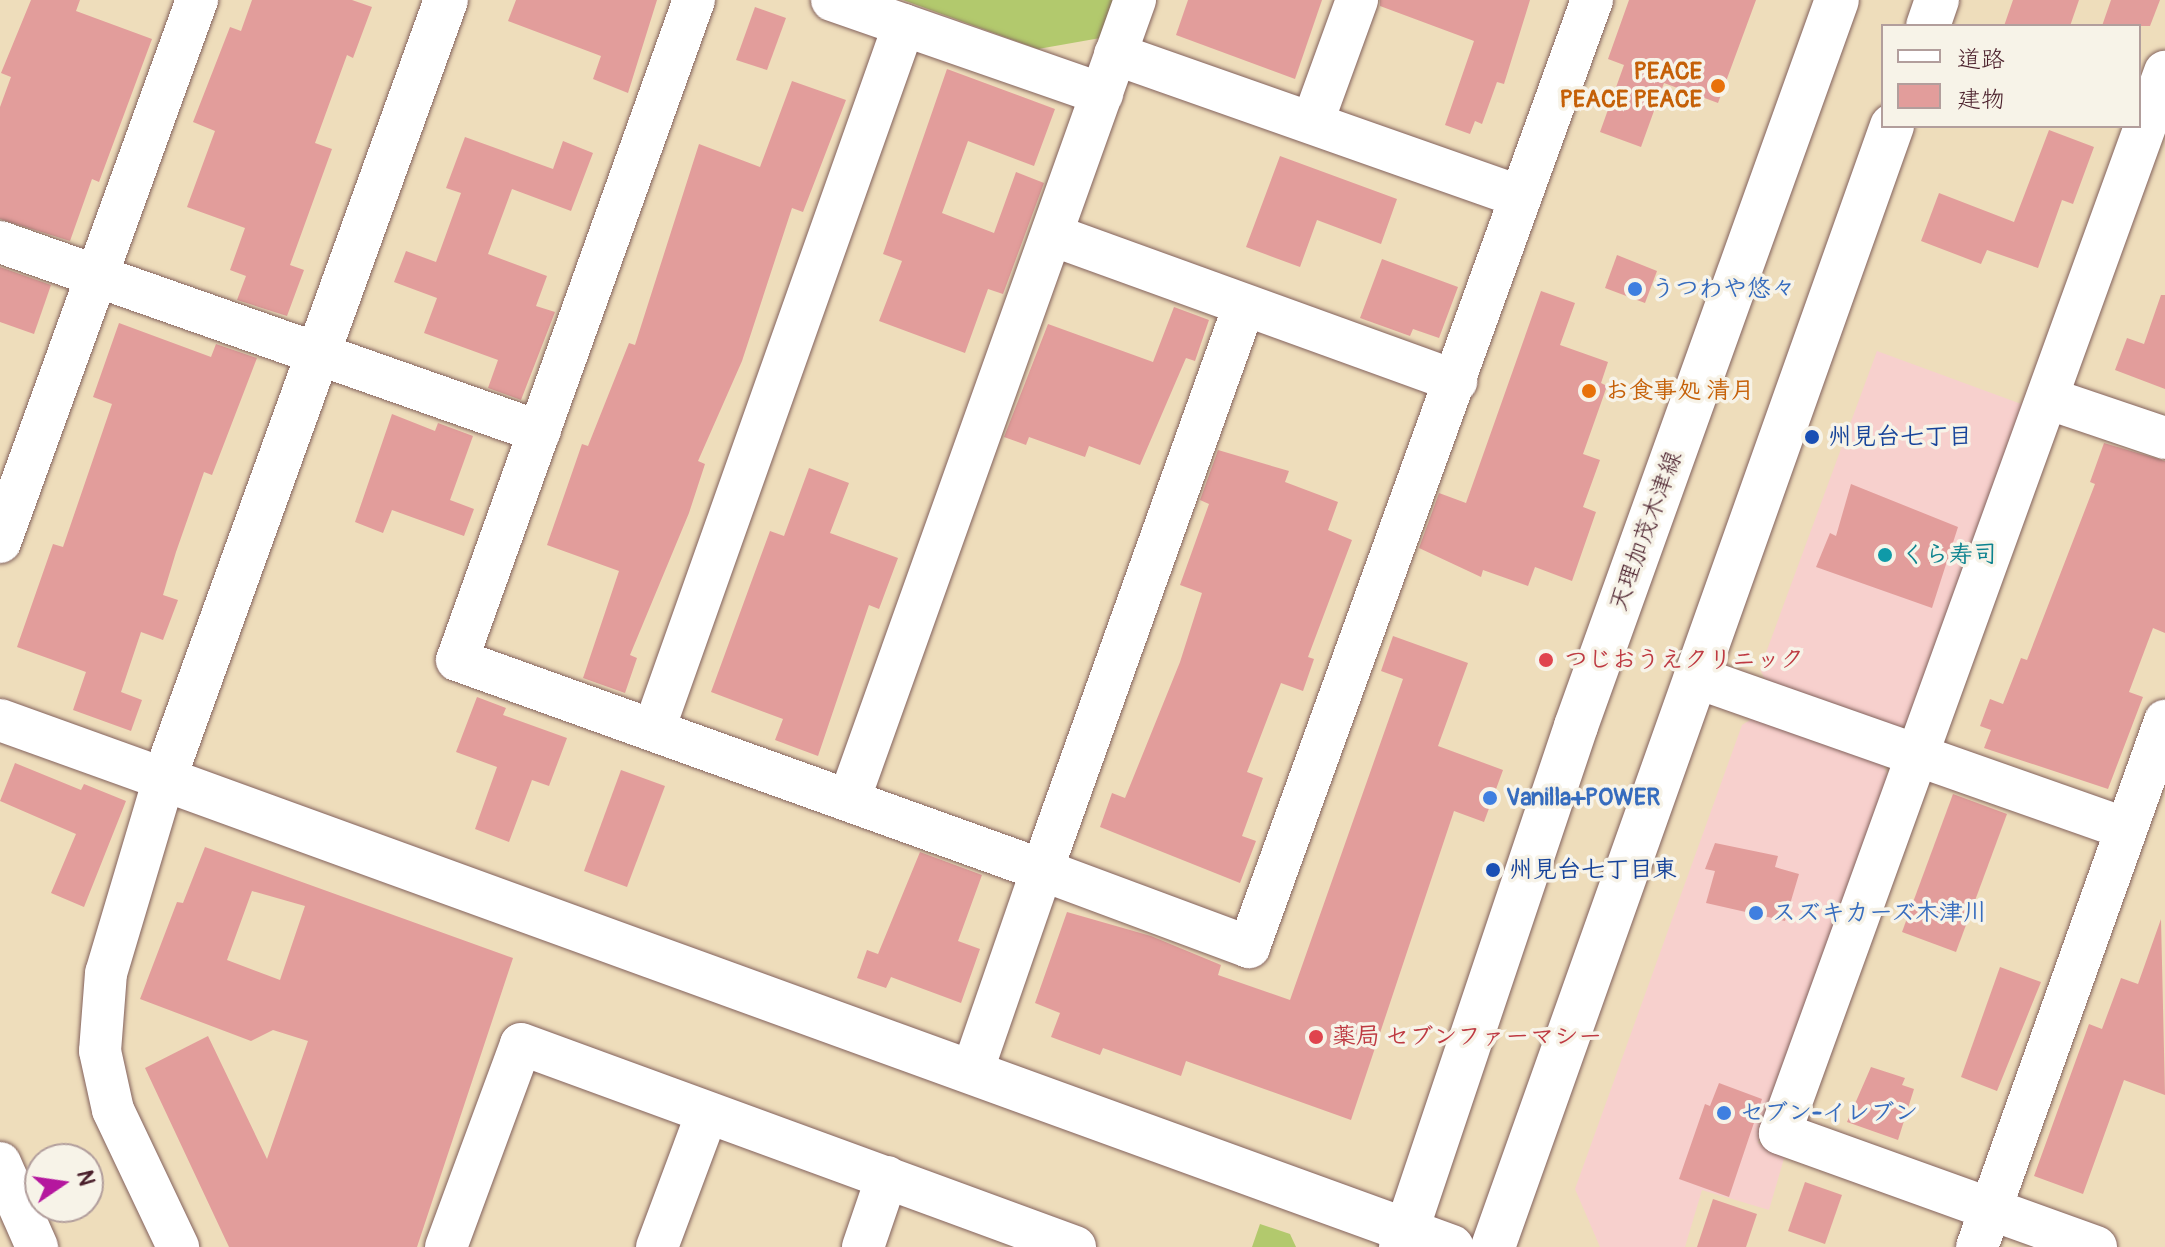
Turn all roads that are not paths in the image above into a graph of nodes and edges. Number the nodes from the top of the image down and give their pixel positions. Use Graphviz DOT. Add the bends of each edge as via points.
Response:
graph roads {
  1 [pos="197,0"];
  2 [pos="446,0"];
  3 [pos="694,0"];
  4 [pos="832,0"];
  5 [pos="1135,0"];
  6 [pos="1357,0"];
  7 [pos="1592,0"];
  8 [pos="1837,0"];
  9 [pos="1937,0"];
  10 [pos="1929,24"];
  11 [pos="904,25"];
  12 [pos="1115,54"];
  13 [pos="2165,72"];
  14 [pos="1102,94"];
  15 [pos="1313,121"];
  16 [pos="1891,128"];
  17 [pos="1520,197"];
  18 [pos="1052,235"];
  19 [pos="0,242"];
  20 [pos="96,277"];
  21 [pos="1244,306"];
  22 [pos="318,356"];
  23 [pos="1456,381"];
  24 [pos="2050,399"];
  25 [pos="540,432"];
  26 [pos="2165,438"];
  27 [pos="0,542"];
  28 [pos="1695,677"];
  29 [pos="0,720"];
  30 [pos="2165,721"];
  31 [pos="654,729"];
  32 [pos="1916,755"];
  33 [pos="164,779"];
  34 [pos="849,800"];
  35 [pos="2126,829"];
  36 [pos="1042,870"];
  37 [pos="972,1072"];
  38 [pos="707,1113"];
  39 [pos="0,1163"];
  40 [pos="887,1177"];
  41 [pos="1984,1228"];
  42 [pos="1404,1239"];
  43 [pos="37,1247"];
  44 [pos="178,1247"];
  45 [pos="446,1247"];
  46 [pos="657,1247"];
  47 [pos="863,1247"];
  48 [pos="1072,1247"];
  49 [pos="1452,1247"];
  50 [pos="1493,1247"];
  51 [pos="2096,1247"];
  1 -- 20 [label="street"];
  2 -- 22 [label="main road"];
  3 -- 25 [label="street"];
  4 -- 11 [label="street"];
  5 -- 12 [label="street"];
  6 -- 15 [label="street"];
  7 -- 17 [label="street"];
  8 -- 42 [label="main road, 天理加茂木津線" via="1576,726"];
  9 -- 10 [label="main road"];
  11 -- 14 [label="street"];
  11 -- 31 [label="street"];
  12 -- 14 [label="street"];
  12 -- 15 [label="street"];
  13 -- 24 [label="street"];
  14 -- 18 [label="street"];
  15 -- 17 [label="street"];
  16 -- 28 [label="main road"];
  17 -- 23 [label="street"];
  18 -- 21 [label="street"];
  18 -- 34 [label="street"];
  19 -- 20 [label="street"];
  20 -- 22 [label="street"];
  20 -- 27 [label="street"];
  21 -- 23 [label="street"];
  21 -- 36 [label="street"];
  22 -- 25 [label="street"];
  22 -- 33 [label="main road"];
  23 -- 36 [label="street" via="1249,947"];
  24 -- 26 [label="street"];
  24 -- 32 [label="street"];
  25 -- 31 [label="street" via="457,660"];
  28 -- 32 [label="street"];
  28 -- 50 [label="main road"];
  29 -- 33 [label="street"];
  30 -- 35 [label="street"];
  31 -- 34 [label="street"];
  32 -- 35 [label="street"];
  32 -- 41 [label="street" via="1780,1133"];
  33 -- 37 [label="main road"];
  33 -- 44 [label="street" via="106,973 100,1051 113,1110"];
  34 -- 36 [label="street"];
  35 -- 41 [label="street"];
  36 -- 37 [label="street"];
  37 -- 42 [label="main road"];
  38 -- 40 [label="street"];
  38 -- 45 [label="street" via="521,1044"];
  38 -- 46 [label="street"];
  39 -- 43 [label="street"];
  40 -- 47 [label="street"];
  40 -- 48 [label="street"];
  41 -- 51 [label="street"];
  42 -- 49 [label="main road"];
}
